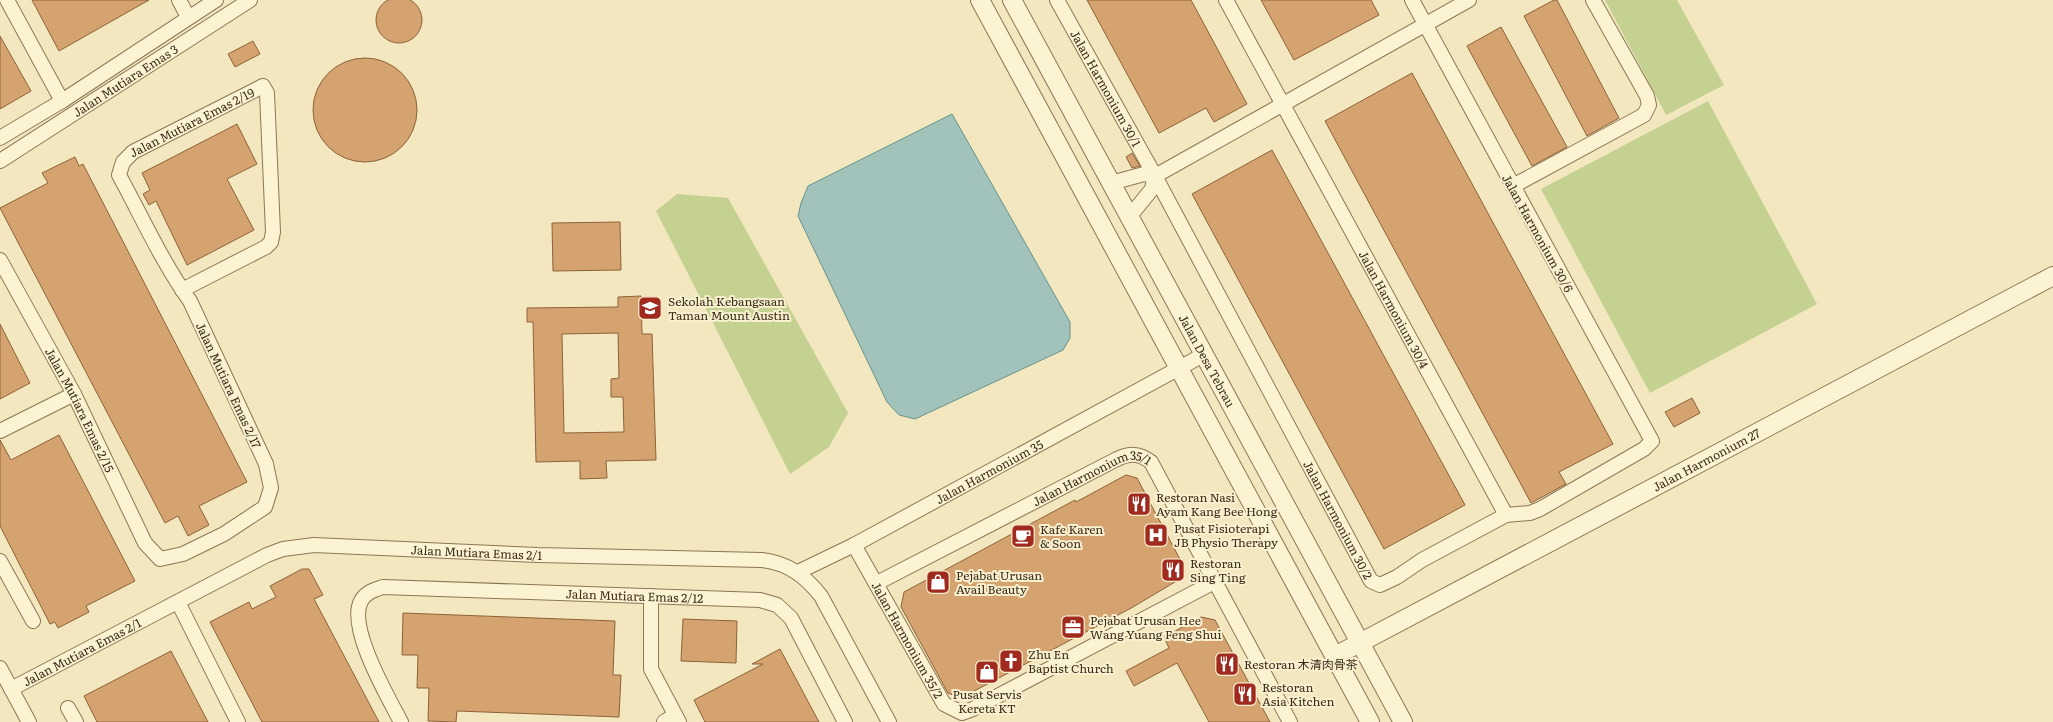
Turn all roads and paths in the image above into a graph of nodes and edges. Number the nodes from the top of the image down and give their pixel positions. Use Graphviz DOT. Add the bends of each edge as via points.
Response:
graph roads {
  1 [pos="7,0"];
  2 [pos="179,0"];
  3 [pos="216,0"];
  4 [pos="250,0"];
  5 [pos="980,0"];
  6 [pos="1012,0"];
  7 [pos="1058,0"];
  8 [pos="1226,0"];
  9 [pos="1412,0"];
  10 [pos="1469,0"];
  11 [pos="1593,0"];
  12 [pos="188,17"];
  13 [pos="1425,24"];
  14 [pos="62,101"];
  15 [pos="1282,104"];
  16 [pos="0,138"];
  17 [pos="0,161"];
  18 [pos="123,162"];
  19 [pos="1155,176"];
  20 [pos="1110,183"];
  21 [pos="1512,186"];
  22 [pos="1130,216"];
  23 [pos="0,260"];
  24 [pos="2053,276"];
  25 [pos="182,290"];
  26 [pos="1205,354"];
  27 [pos="1179,368"];
  28 [pos="74,394"];
  29 [pos="0,431"];
  30 [pos="1652,441"];
  31 [pos="1506,515"];
  32 [pos="854,545"];
  33 [pos="160,559"];
  34 [pos="0,561"];
  35 [pos="798,572"];
  36 [pos="1216,581"];
  37 [pos="877,584"];
  38 [pos="650,596"];
  39 [pos="178,602"];
  40 [pos="33,621"];
  41 [pos="1360,643"];
  42 [pos="1335,656"];
  43 [pos="0,668"];
  44 [pos="10,689"];
  45 [pos="68,708"];
  46 [pos="672,720"];
  47 [pos="29,722"];
  48 [pos="76,722"];
  49 [pos="238,722"];
  50 [pos="401,722"];
  51 [pos="845,722"];
  52 [pos="889,722"];
  53 [pos="1290,722"];
  54 [pos="1370,722"];
  55 [pos="1403,722"];
  1 -- 14 [label="street"];
  2 -- 12 [label="street"];
  3 -- 12 [label="street, Jalan Mutiara Emas 3"];
  4 -- 17 [label="street, Jalan Mutiara Emas 3"];
  5 -- 27 [label="street"];
  6 -- 20 [label="street, Jalan Desa Tebrau"];
  7 -- 19 [label="street, Jalan Harmonium 30/1"];
  8 -- 15 [label="street, Jalan Harmonium 30/4"];
  9 -- 13 [label="street, Jalan Harmonium 30/6"];
  10 -- 13 [label="street"];
  11 -- 21 [label="street" via="1649,105 1644,115"];
  12 -- 14 [label="street, Jalan Mutiara Emas 3"];
  13 -- 15 [label="street"];
  13 -- 21 [label="street, Jalan Harmonium 30/6"];
  14 -- 16 [label="street, Jalan Mutiara Emas 3"];
  15 -- 19 [label="street"];
  15 -- 31 [label="street, Jalan Harmonium 30/4"];
  18 -- 25 [label="street, Jalan Mutiara Emas 2/17" via="119,175"];
  18 -- 25 [label="street, Jalan Mutiara Emas 2/19" via="133,152 263,86 267,93 271,242"];
  19 -- 20 [label="street" via="1144,174"];
  19 -- 22 [label="street" via="1152,188"];
  19 -- 31 [label="street, Jalan Harmonium 30/2" via="1371,581 1380,584 1397,577"];
  20 -- 22 [label="street, Jalan Desa Tebrau"];
  21 -- 30 [label="street, Jalan Harmonium 30/6"];
  22 -- 26 [label="street, Jalan Desa Tebrau"];
  23 -- 28 [label="street, Jalan Mutiara Emas 2/15"];
  24 -- 41 [label="street, Jalan Harmonium 27"];
  25 -- 33 [label="street, Jalan Mutiara Emas 2/17" via="266,464 271,488 265,508 224,534 183,554"];
  26 -- 27 [label="street, Jalan Harmonium 35"];
  26 -- 41 [label="street, Jalan Desa Tebrau"];
  27 -- 32 [label="street, Jalan Harmonium 35"];
  27 -- 42 [label="street"];
  28 -- 29 [label="street"];
  28 -- 33 [label="street, Jalan Mutiara Emas 2/15" via="145,543"];
  30 -- 31 [label="street, Jalan Harmonium 30/2" via="1644,449 1540,509"];
  32 -- 35 [label="street, Jalan Harmonium 35"];
  32 -- 37 [label="street, Jalan Harmonium 35/2"];
  34 -- 40 [label="street"];
  35 -- 39 [label="street, Jalan Mutiara Emas 2/1" via="774,561 762,560 314,545 283,549 267,555"];
  35 -- 52 [label="street, Jalan Mutiara Emas 2/1" via="821,596"];
  36 -- 37 [label="street, Jalan Harmonium 35/1" via="1151,462 1136,454 1117,459"];
  36 -- 37 [label="street, Jalan Harmonium 35/2" via="962,713 944,704"];
  36 -- 53 [label="street, Jalan Harmonium 35/1"];
  38 -- 46 [label="street" via="651,669"];
  38 -- 50 [label="street, Jalan Mutiara Emas 2/12" via="383,588 366,594 358,619 363,641"];
  38 -- 51 [label="street, Jalan Mutiara Emas 2/12" via="760,600 777,605 791,618"];
  39 -- 44 [label="street, Jalan Mutiara Emas 2/1"];
  39 -- 49 [label="street"];
  41 -- 42 [label="street, Jalan Harmonium 27"];
  41 -- 55 [label="street, Jalan Desa Tebrau"];
  42 -- 54 [label="street"];
  43 -- 44 [label="street"];
  44 -- 47 [label="street"];
  45 -- 48 [label="street"];
}
